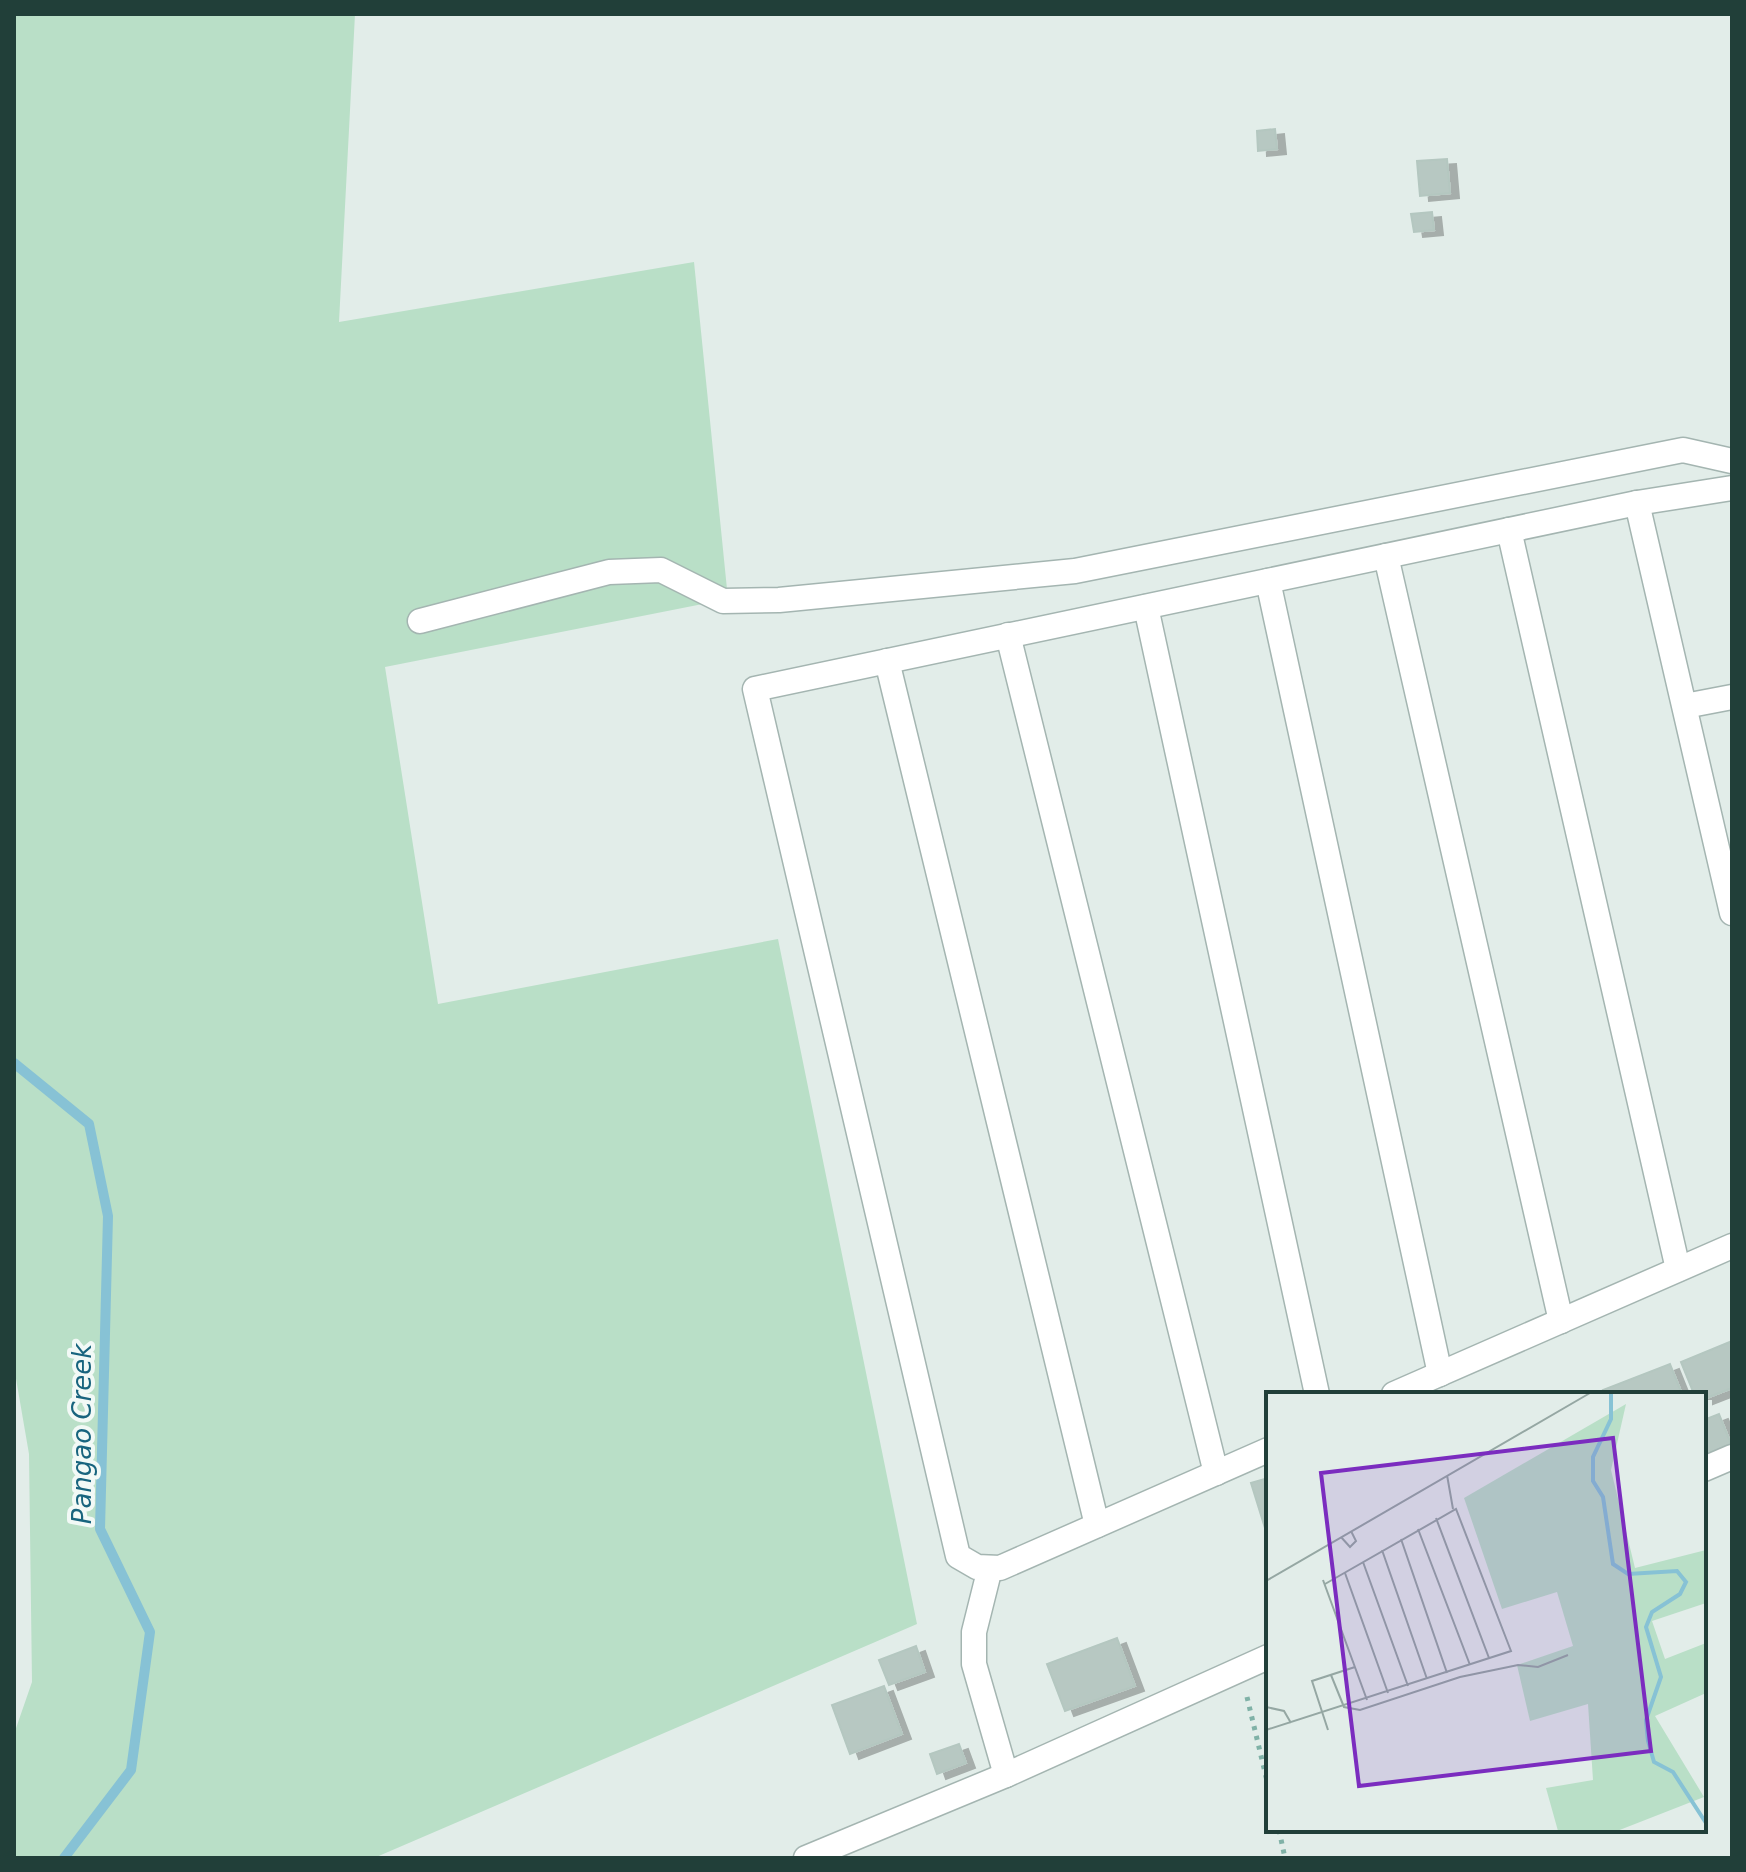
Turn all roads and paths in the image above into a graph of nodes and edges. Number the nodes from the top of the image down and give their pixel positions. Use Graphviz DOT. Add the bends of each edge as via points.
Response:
graph roads {
  1 [pos="1732,461"];
  2 [pos="1732,488"];
  3 [pos="1637,503"];
  4 [pos="1509,530"];
  5 [pos="1386,556"];
  6 [pos="1268,581"];
  7 [pos="1146,607"];
  8 [pos="420,621"];
  9 [pos="1008,635"];
  10 [pos="887,661"];
  11 [pos="1732,697"];
  12 [pos="1685,706"];
  13 [pos="1732,913"];
  14 [pos="1732,1246"];
  15 [pos="1678,1269"];
  16 [pos="1561,1321"];
  17 [pos="1440,1374"];
  18 [pos="1317,1392"];
  19 [pos="1399,1392"];
  20 [pos="1266,1451"];
  21 [pos="1732,1457"];
  22 [pos="1706,1468"];
  23 [pos="1216,1473"];
  24 [pos="1097,1525"];
  25 [pos="990,1568"];
  26 [pos="1266,1658"];
  27 [pos="1240,1669"];
  28 [pos="1006,1775"];
  29 [pos="1266,1777"];
  30 [pos="1279,1832"];
  31 [pos="806,1858"];
  32 [pos="1285,1858"];
  1 -- 8 [label="street" via="1683,450 1075,571 723,601 661,570 609,572"];
  2 -- 3 [label="street"];
  3 -- 4 [label="street"];
  3 -- 12 [label="street"];
  4 -- 5 [label="street"];
  4 -- 15 [label="street"];
  5 -- 6 [label="street"];
  5 -- 16 [label="street"];
  6 -- 7 [label="street"];
  6 -- 17 [label="street"];
  7 -- 9 [label="street"];
  7 -- 18 [label="street"];
  9 -- 10 [label="street"];
  9 -- 23 [label="street"];
  10 -- 24 [label="street"];
  10 -- 25 [label="street" via="755,689 958,1556"];
  11 -- 12 [label="street"];
  12 -- 13 [label="street"];
  14 -- 15 [label="street"];
  15 -- 16 [label="street"];
  16 -- 17 [label="street"];
  17 -- 19 [label="street"];
  20 -- 23 [label="street"];
  21 -- 22 [label="street"];
  23 -- 24 [label="street"];
  24 -- 25 [label="street"];
  25 -- 28 [label="street" via="974,1632 974,1664"];
  26 -- 27 [label="street"];
  27 -- 28 [label="street"];
  27 -- 29 [label="path"];
  28 -- 31 [label="street"];
  30 -- 32 [label="path"];
}
